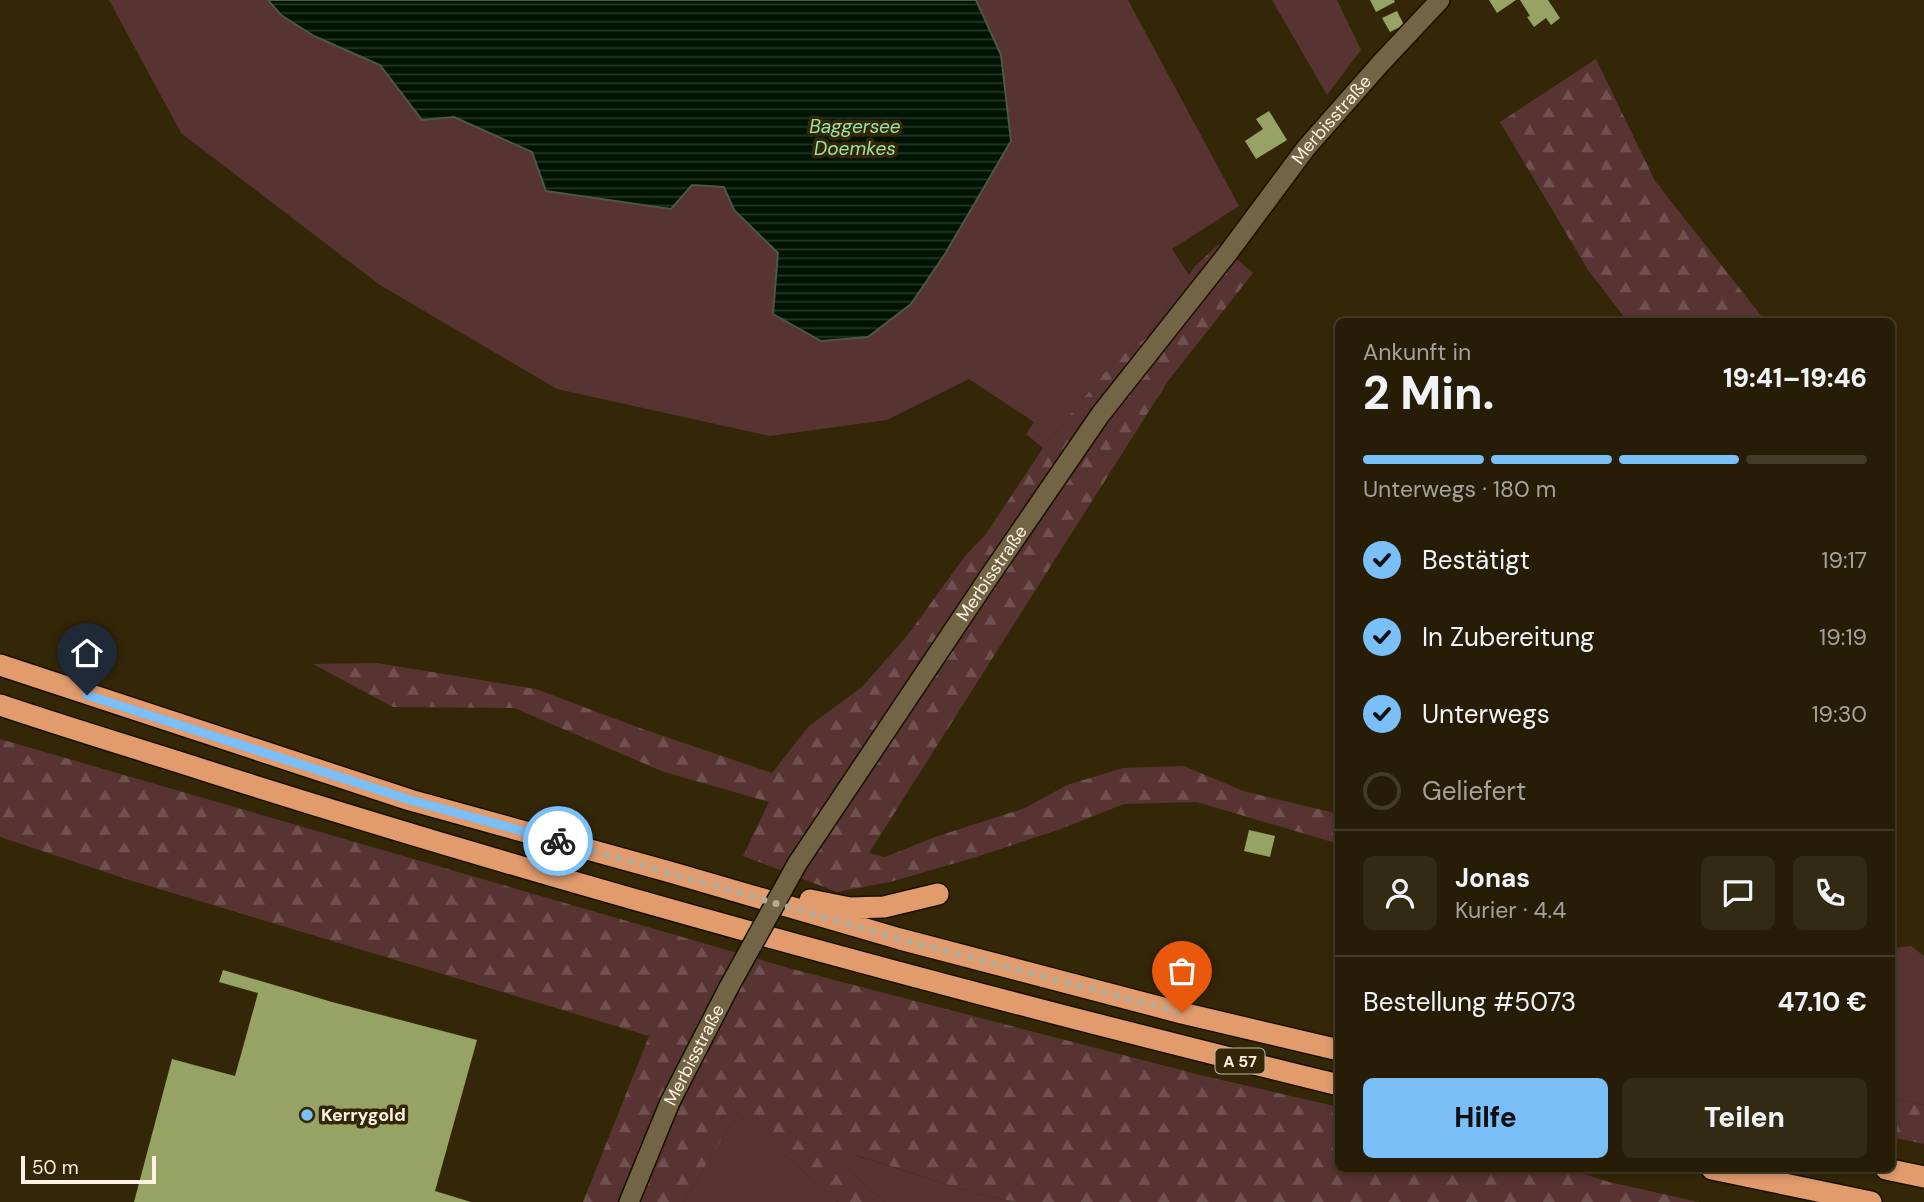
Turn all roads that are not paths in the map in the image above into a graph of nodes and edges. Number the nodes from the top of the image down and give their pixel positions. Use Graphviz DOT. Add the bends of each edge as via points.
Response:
graph roads {
  1 [pos="1440,0"];
  2 [pos="0,665"];
  3 [pos="0,705"];
  4 [pos="670,872"];
  5 [pos="939,894"];
  6 [pos="1335,1049"];
  7 [pos="1335,1084"];
  8 [pos="1895,1171"];
  9 [pos="1726,1172"];
  10 [pos="1924,1177"];
  11 [pos="629,1202"];
  12 [pos="1871,1202"];
  1 -- 11 [label="street, Merbisstraße, bridge" via="1306,148 1100,415 991,574 797,864 670,1102"];
  2 -- 4 [label="highway, A 57" via="410,800"];
  3 -- 7 [label="highway, A 57" via="575,884 863,965"];
  4 -- 5 [label="highway" via="850,908 884,907"];
  4 -- 6 [label="highway, A 57" via="900,939"];
  8 -- 10 [label="highway"];
  9 -- 12 [label="highway"];
}
